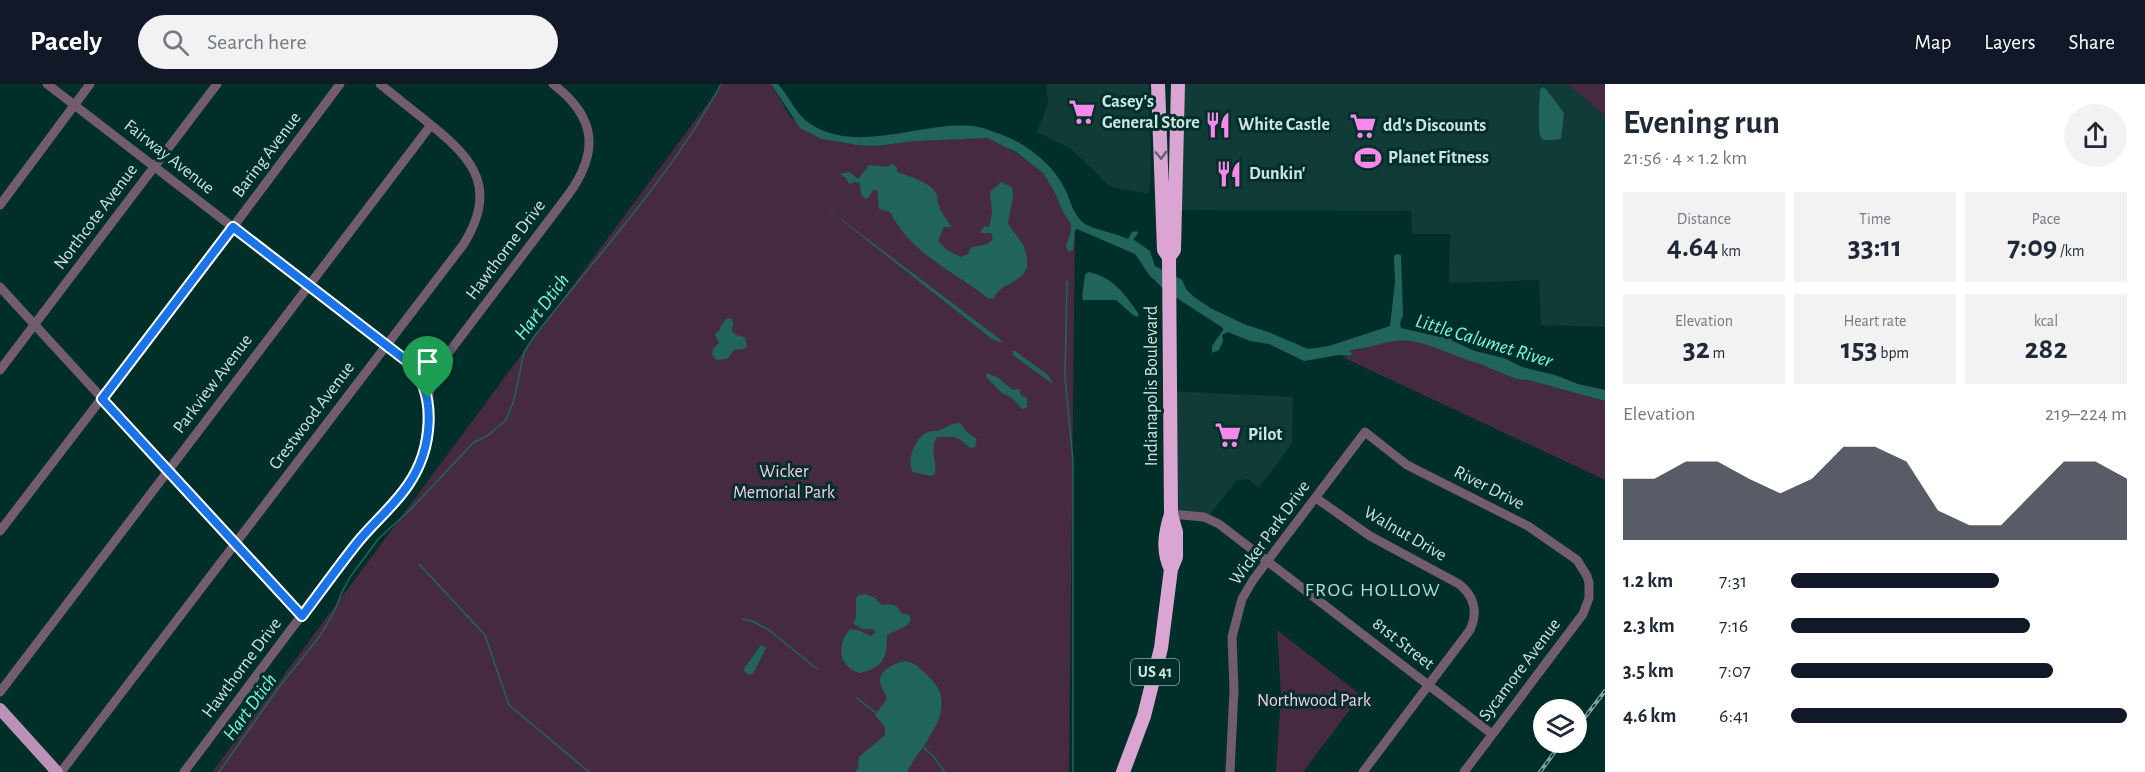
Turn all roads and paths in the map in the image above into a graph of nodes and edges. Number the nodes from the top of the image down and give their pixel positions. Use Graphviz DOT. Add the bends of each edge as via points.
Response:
graph roads {
  1 [pos="47,84"];
  2 [pos="90,84"];
  3 [pos="217,84"];
  4 [pos="340,84"];
  5 [pos="381,84"];
  6 [pos="553,84"];
  7 [pos="1158,84"];
  8 [pos="1178,84"];
  9 [pos="75,105"];
  10 [pos="431,125"];
  11 [pos="154,167"];
  12 [pos="0,205"];
  13 [pos="233,227"];
  14 [pos="1169,257"];
  15 [pos="308,286"];
  16 [pos="0,287"];
  17 [pos="35,325"];
  18 [pos="387,344"];
  19 [pos="0,370"];
  20 [pos="428,398"];
  21 [pos="102,399"];
  22 [pos="1365,432"];
  23 [pos="168,471"];
  24 [pos="1316,498"];
  25 [pos="1171,514"];
  26 [pos="0,531"];
  27 [pos="236,544"];
  28 [pos="1268,561"];
  29 [pos="1589,583"];
  30 [pos="302,616"];
  31 [pos="1428,684"];
  32 [pos="0,692"];
  33 [pos="0,709"];
  34 [pos="1492,734"];
  35 [pos="57,772"];
  36 [pos="62,772"];
  37 [pos="184,772"];
  38 [pos="1123,772"];
  39 [pos="1230,772"];
  40 [pos="1363,772"];
  41 [pos="1464,772"];
  1 -- 9 [label="street, Fairway Avenue"];
  2 -- 9 [label="street"];
  3 -- 11 [label="street, Northcote Avenue"];
  4 -- 13 [label="street, Baring Avenue"];
  5 -- 10 [label="street, Crestwood Avenue"];
  6 -- 20 [label="street, Hawthorne Drive" via="580,110 587,128 588,160 584,172 437,368"];
  7 -- 14 [label="highway, Indianapolis Boulevard / US 41, one-way" via="1164,250"];
  8 -- 14 [label="highway, Indianapolis Boulevard / US 41" via="1174,250"];
  9 -- 11 [label="street, Fairway Avenue"];
  9 -- 12 [label="street"];
  10 -- 15 [label="street, Parkview Avenue"];
  10 -- 18 [label="street, Crestwood Avenue" via="467,157 476,177 479,210 463,245"];
  11 -- 13 [label="street, Fairway Avenue"];
  11 -- 17 [label="street, Northcote Avenue"];
  13 -- 15 [label="street, Fairway Avenue"];
  13 -- 21 [label="street, Baring Avenue"];
  14 -- 25 [label="highway, Indianapolis Boulevard / US 41"];
  15 -- 18 [label="street, Fairway Avenue"];
  15 -- 23 [label="street, Parkview Avenue"];
  16 -- 17 [label="street"];
  17 -- 19 [label="street, Northcote Avenue"];
  17 -- 21 [label="street"];
  18 -- 20 [label="street, Fairway Avenue" via="418,371"];
  18 -- 27 [label="street, Crestwood Avenue"];
  20 -- 30 [label="street, Hawthorne Drive" via="423,456 413,477"];
  21 -- 23 [label="street"];
  21 -- 26 [label="street, Baring Avenue"];
  22 -- 24 [label="street, Wicker Park Drive"];
  22 -- 29 [label="street, River Drive" via="1407,465 1528,526 1561,548 1582,567"];
  23 -- 27 [label="street"];
  23 -- 32 [label="street, Parkview Avenue"];
  24 -- 28 [label="street, Wicker Park Drive"];
  24 -- 31 [label="street, Walnut Drive" via="1370,536 1459,584 1470,595 1475,612 1470,630"];
  25 -- 28 [label="street, 81st Street" via="1212,519"];
  25 -- 38 [label="highway, Indianapolis Boulevard / US 41" via="1165,532 1166,558 1171,569 1166,619 1152,689"];
  27 -- 30 [label="street"];
  27 -- 36 [label="street, Crestwood Avenue"];
  28 -- 31 [label="street, 81st Street"];
  28 -- 39 [label="street, Wicker Park Drive" via="1246,590 1234,625"];
  29 -- 34 [label="street, Sycamore Avenue" via="1583,614"];
  30 -- 37 [label="street, Hawthorne Drive"];
  31 -- 34 [label="street, 81st Street"];
  31 -- 40 [label="street"];
  33 -- 35 [label="main road"];
  34 -- 41 [label="street, Sycamore Avenue"];
}
